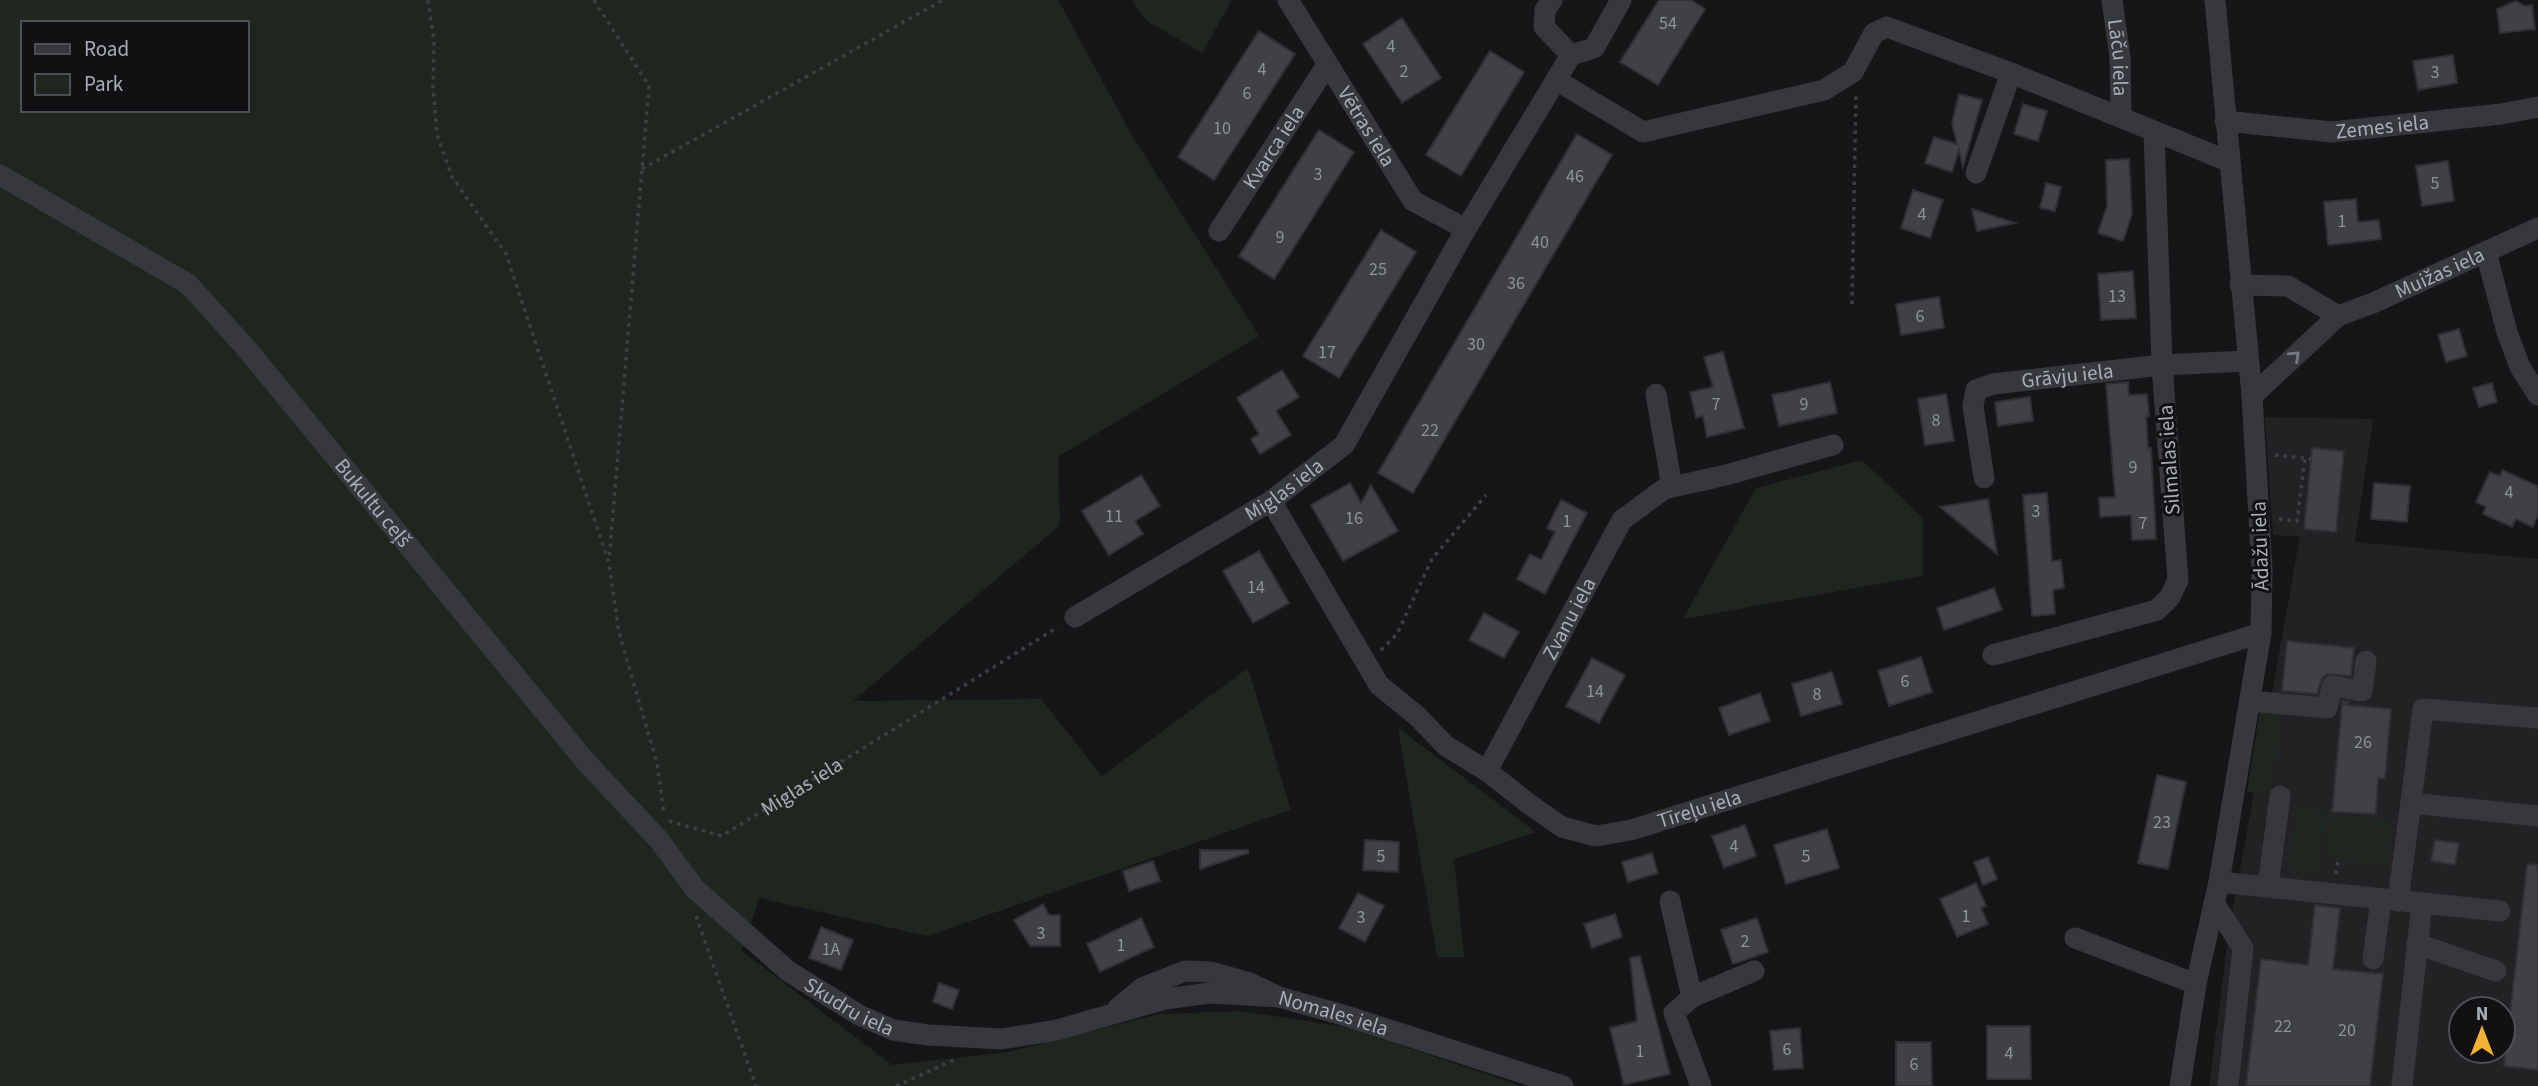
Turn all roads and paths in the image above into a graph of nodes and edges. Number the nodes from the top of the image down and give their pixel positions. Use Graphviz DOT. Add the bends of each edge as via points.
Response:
graph roads {
  1 [pos="428,0"];
  2 [pos="594,0"];
  3 [pos="943,0"];
  4 [pos="1288,0"];
  5 [pos="1552,0"];
  6 [pos="1621,0"];
  7 [pos="2112,0"];
  8 [pos="2215,0"];
  9 [pos="1571,55"];
  10 [pos="1327,65"];
  11 [pos="1853,72"];
  12 [pos="2011,73"];
  13 [pos="1556,80"];
  14 [pos="2538,107"];
  15 [pos="2121,116"];
  16 [pos="2225,121"];
  17 [pos="2154,131"];
  18 [pos="2228,161"];
  19 [pos="642,169"];
  20 [pos="1976,173"];
  21 [pos="0,175"];
  22 [pos="2538,228"];
  23 [pos="1466,229"];
  24 [pos="1219,231"];
  25 [pos="2486,252"];
  26 [pos="2240,285"];
  27 [pos="1852,304"];
  28 [pos="2338,316"];
  29 [pos="2248,361"];
  30 [pos="2162,365"];
  31 [pos="1656,394"];
  32 [pos="2538,395"];
  33 [pos="2252,396"];
  34 [pos="1833,445"];
  35 [pos="2255,453"];
  36 [pos="2305,458"];
  37 [pos="2311,459"];
  38 [pos="1984,478"];
  39 [pos="1672,487"];
  40 [pos="1486,495"];
  41 [pos="1271,501"];
  42 [pos="2259,517"];
  43 [pos="609,563"];
  44 [pos="1075,617"];
  45 [pos="2261,633"];
  46 [pos="1993,655"];
  47 [pos="2366,661"];
  48 [pos="1367,664"];
  49 [pos="2250,701"];
  50 [pos="2538,718"];
  51 [pos="1487,771"];
  52 [pos="2280,796"];
  53 [pos="2411,803"];
  54 [pos="2538,816"];
  55 [pos="2219,882"];
  56 [pos="2268,887"];
  57 [pos="695,889"];
  58 [pos="2389,900"];
  59 [pos="1670,901"];
  60 [pos="2214,903"];
  61 [pos="2422,903"];
  62 [pos="2500,911"];
  63 [pos="2075,938"];
  64 [pos="2417,944"];
  65 [pos="2373,959"];
  66 [pos="1754,971"];
  67 [pos="2496,971"];
  68 [pos="2196,984"];
  69 [pos="1692,997"];
  70 [pos="1111,1013"];
  71 [pos="980,1038"];
  72 [pos="756,1086"];
  73 [pos="896,1086"];
  74 [pos="1563,1086"];
  75 [pos="1701,1086"];
  76 [pos="2180,1086"];
  77 [pos="2228,1086"];
  78 [pos="2402,1086"];
  1 -- 43 [label="path" via="437,135 452,177 506,254"];
  2 -- 19 [label="path" via="649,86"];
  3 -- 19 [label="path"];
  4 -- 10 [label="street, Vētras iela"];
  5 -- 9 [label="street" via="1545,10 1544,27"];
  6 -- 9 [label="street" via="1594,48"];
  7 -- 15 [label="street, Lāču iela" via="2120,57"];
  8 -- 16 [label="street, Ādažu iela"];
  9 -- 13 [label="street, Miglas iela"];
  10 -- 23 [label="street, Vētras iela" via="1413,201"];
  10 -- 24 [label="street, Kvarca iela"];
  11 -- 12 [label="street" via="1874,33 1888,27"];
  11 -- 13 [label="street" via="1824,90 1643,132"];
  11 -- 27 [label="path"];
  12 -- 15 [label="street"];
  12 -- 20 [label="street"];
  13 -- 23 [label="street, Miglas iela"];
  14 -- 16 [label="street, Zemes iela" via="2332,132"];
  15 -- 17 [label="street"];
  16 -- 18 [label="street, Ādažu iela"];
  17 -- 18 [label="street"];
  17 -- 30 [label="street, Silmalas iela"];
  18 -- 26 [label="street, Ādažu iela"];
  19 -- 43 [label="path"];
  21 -- 57 [label="street, Bukultu ceļš" via="188,284 246,348 586,762 659,840"];
  22 -- 25 [label="street, Muižas iela"];
  23 -- 41 [label="street, Miglas iela" via="1344,445"];
  25 -- 28 [label="street, Muižas iela"];
  25 -- 32 [label="street" via="2507,332 2520,367"];
  26 -- 28 [label="street" via="2288,286"];
  26 -- 29 [label="street, Ādažu iela"];
  33 -- 28 [label="street, Muižas iela, one-way"];
  29 -- 30 [label="street, Grāvju iela"];
  29 -- 33 [label="street, Ādažu iela"];
  30 -- 38 [label="street, Grāvju iela" via="1993,384 1976,390 1973,406"];
  30 -- 46 [label="street, Silmalas iela" via="2178,580 2170,597 2157,610"];
  31 -- 39 [label="street"];
  33 -- 35 [label="street, Ādažu iela"];
  34 -- 39 [label="street, Zvanu iela"];
  35 -- 36 [label="path"];
  35 -- 42 [label="street, Ādažu iela"];
  36 -- 37 [label="path"];
  36 -- 42 [label="path" via="2297,521"];
  39 -- 51 [label="street, Zvanu iela" via="1622,520"];
  40 -- 48 [label="path" via="1432,559 1397,635"];
  41 -- 44 [label="street, Miglas iela"];
  41 -- 48 [label="street, Tīreļu iela"];
  42 -- 45 [label="street, Ādažu iela"];
  43 -- 44 [label="path, Miglas iela" via="619,633 657,763 665,819 722,836"];
  45 -- 49 [label="street, Ādažu iela"];
  45 -- 51 [label="street, Tīreļu iela" via="1631,830 1596,836 1562,827"];
  47 -- 49 [label="street" via="2362,691 2332,686 2327,708"];
  48 -- 51 [label="street, Tīreļu iela" via="1379,685 1446,746"];
  49 -- 55 [label="street, Ādažu iela"];
  50 -- 53 [label="street" via="2423,709"];
  52 -- 56 [label="street"];
  53 -- 54 [label="street"];
  53 -- 58 [label="street"];
  55 -- 56 [label="street"];
  55 -- 60 [label="street, Ādažu iela"];
  56 -- 58 [label="street"];
  57 -- 71 [label="street, Skudru iela" via="788,971 859,1015 893,1030"];
  57 -- 72 [label="path" via="692,907"];
  58 -- 61 [label="street"];
  58 -- 65 [label="street"];
  59 -- 69 [label="street"];
  60 -- 68 [label="street, Ādažu iela"];
  60 -- 77 [label="street" via="2243,948"];
  61 -- 62 [label="street"];
  61 -- 64 [label="street"];
  63 -- 68 [label="street"];
  64 -- 67 [label="street"];
  64 -- 78 [label="street"];
  66 -- 69 [label="street"];
  68 -- 76 [label="street, Ādažu iela"];
  69 -- 75 [label="street" via="1674,1013"];
  70 -- 71 [label="street, Skudru iela" via="1058,1030"];
  70 -- 74 [label="street, Nomales iela" via="1210,993 1279,997"];
  71 -- 73 [label="path" via="973,1052"];
}
